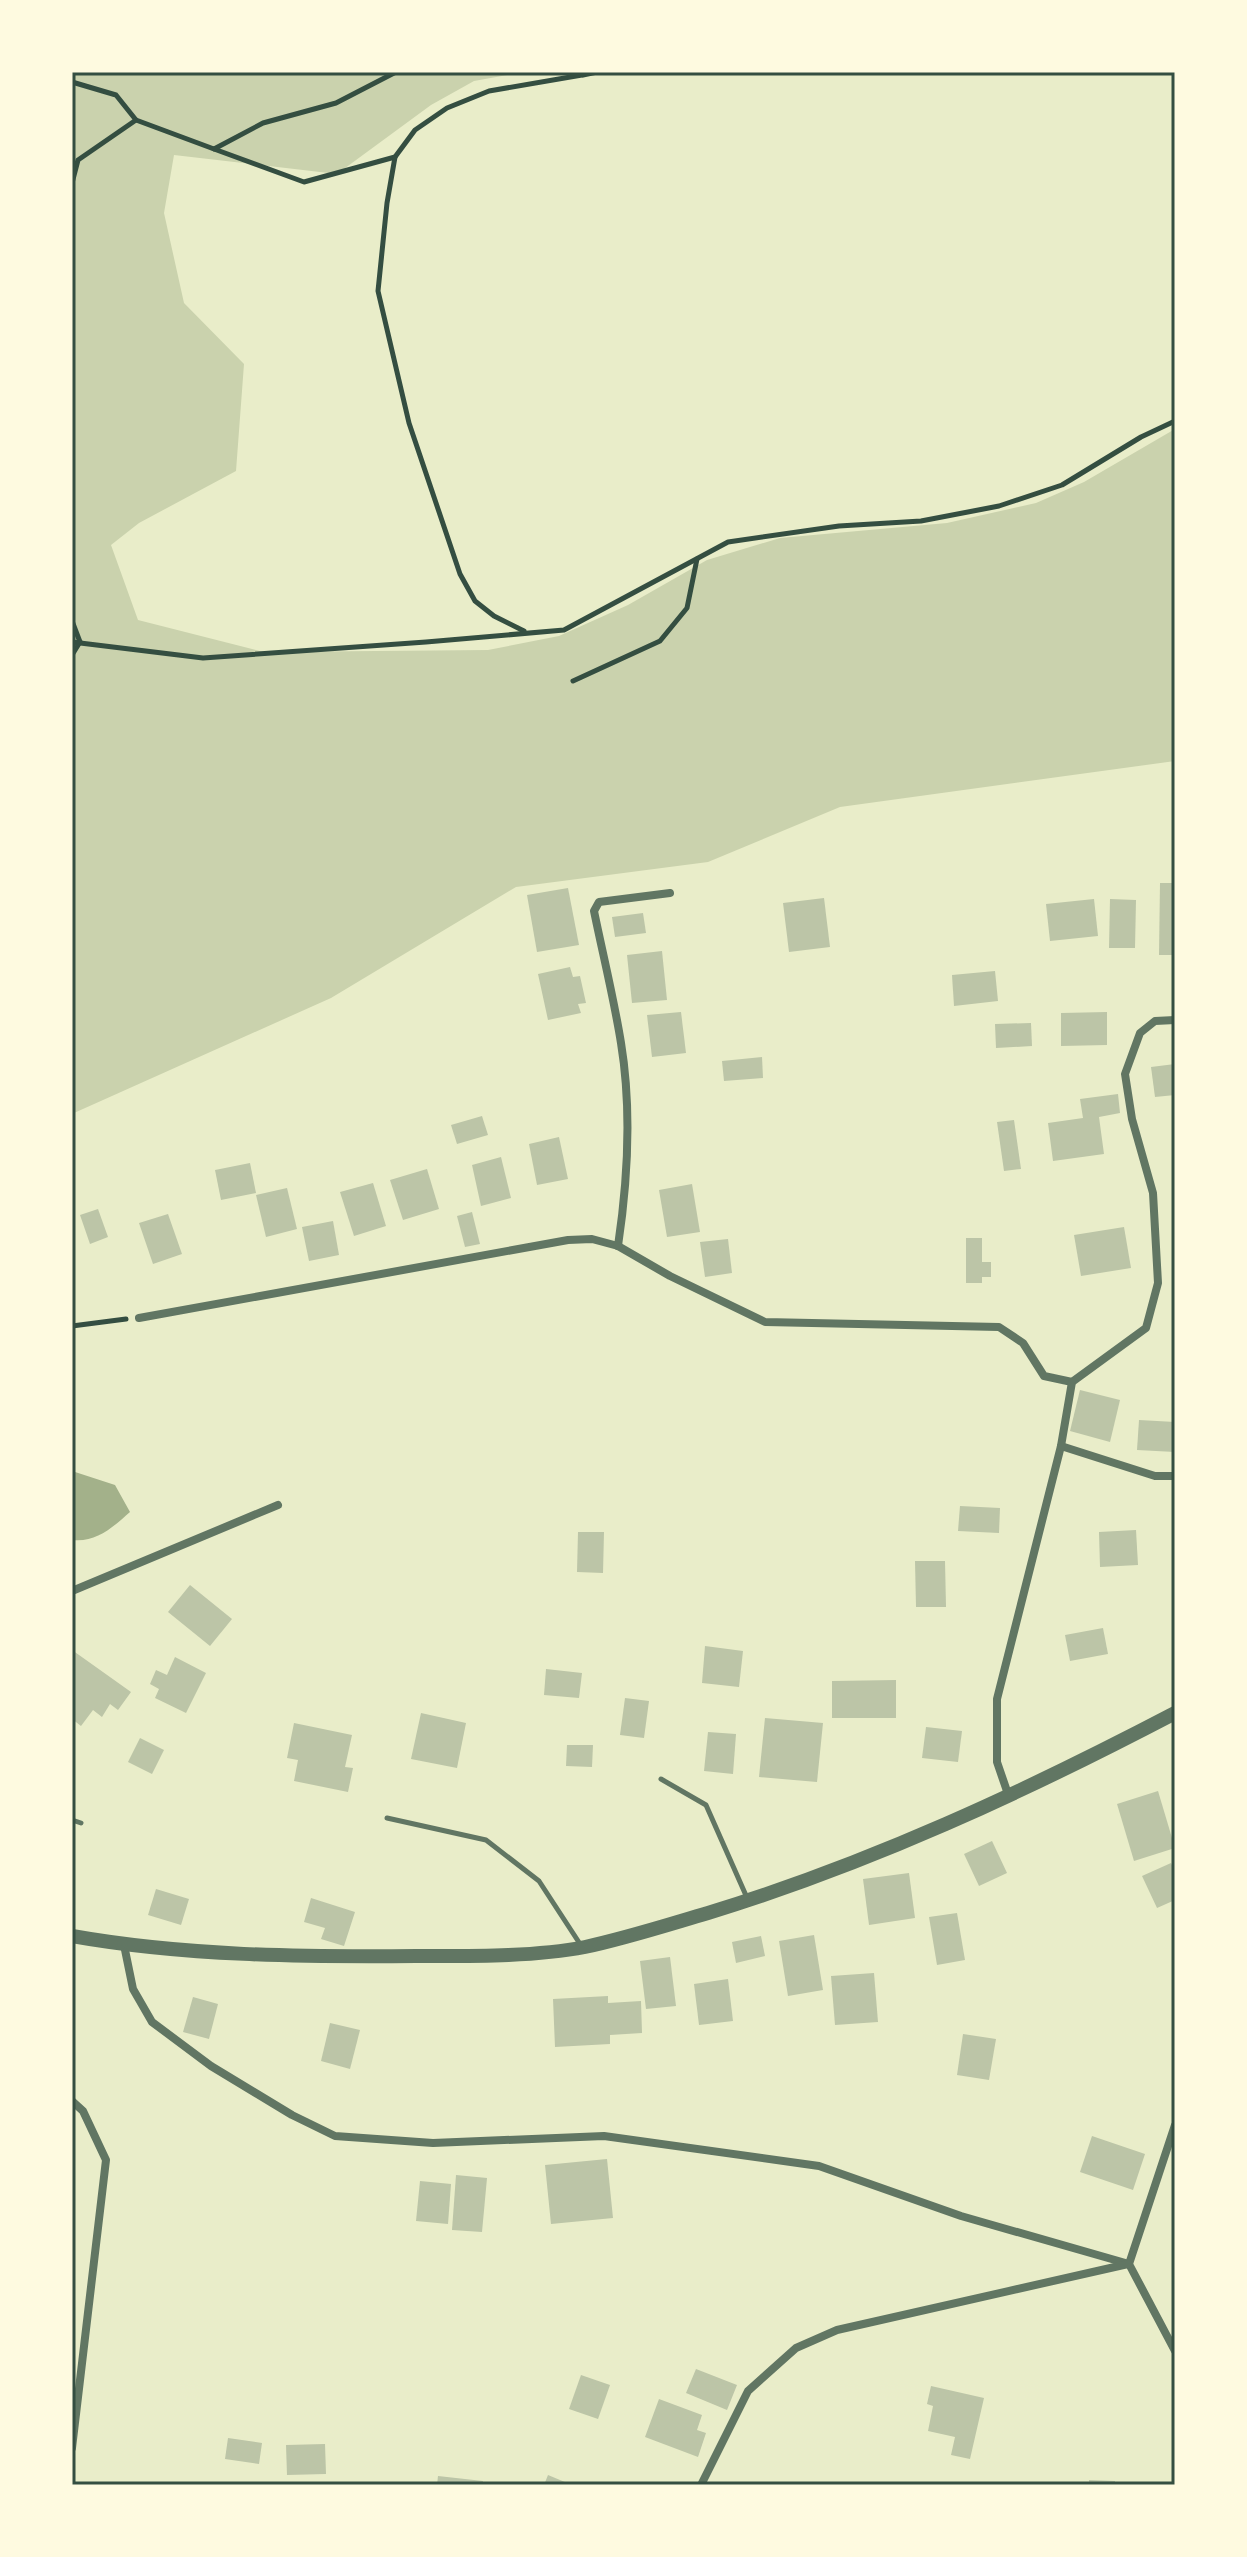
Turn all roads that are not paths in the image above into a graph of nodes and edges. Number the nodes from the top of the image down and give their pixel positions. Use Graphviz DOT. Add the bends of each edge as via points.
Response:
graph roads {
  1 [pos="670,893"];
  2 [pos="1175,1020"];
  3 [pos="618,1246"];
  4 [pos="139,1318"];
  5 [pos="1072,1382"];
  6 [pos="1061,1446"];
  7 [pos="1175,1476"];
  8 [pos="278,1505"];
  9 [pos="72,1591"];
  10 [pos="1175,1713"];
  11 [pos="661,1779"];
  12 [pos="1009,1797"];
  13 [pos="387,1818"];
  14 [pos="72,1820"];
  15 [pos="81,1823"];
  16 [pos="748,1900"];
  17 [pos="72,1936"];
  18 [pos="124,1945"];
  19 [pos="583,1947"];
  20 [pos="72,2101"];
  21 [pos="1175,2125"];
  22 [pos="1129,2264"];
  23 [pos="1175,2351"];
  24 [pos="72,2448"];
  25 [pos="701,2485"];
  1 -- 3 [label="street" via="599,902 594,911 621,1045 626,1102 627,1157"];
  2 -- 5 [label="street" via="1155,1021 1140,1033 1125,1074 1153,1193 1158,1283 1146,1328"];
  3 -- 4 [label="street" via="568,1240"];
  3 -- 5 [label="street" via="765,1322 999,1327 1023,1343 1044,1376"];
  5 -- 6 [label="street"];
  6 -- 7 [label="street" via="1155,1476"];
  6 -- 12 [label="street" via="997,1699 997,1762"];
  8 -- 9 [label="street"];
  10 -- 12 [label="street"];
  11 -- 16 [label="lane" via="706,1805"];
  12 -- 16 [label="street" via="860,1861"];
  13 -- 19 [label="lane" via="486,1840 539,1881"];
  14 -- 15 [label="lane"];
  16 -- 19 [label="street"];
  17 -- 18 [label="street"];
  18 -- 19 [label="street" via="316,1957 486,1955"];
  18 -- 22 [label="street" via="133,1989 152,2022 211,2066 335,2136 433,2143 604,2136 819,2166 961,2216"];
  20 -- 24 [label="street" via="83,2111 106,2160"];
  21 -- 22 [label="street"];
  22 -- 23 [label="street"];
  22 -- 25 [label="street" via="837,2330 796,2348 748,2391"];
}
